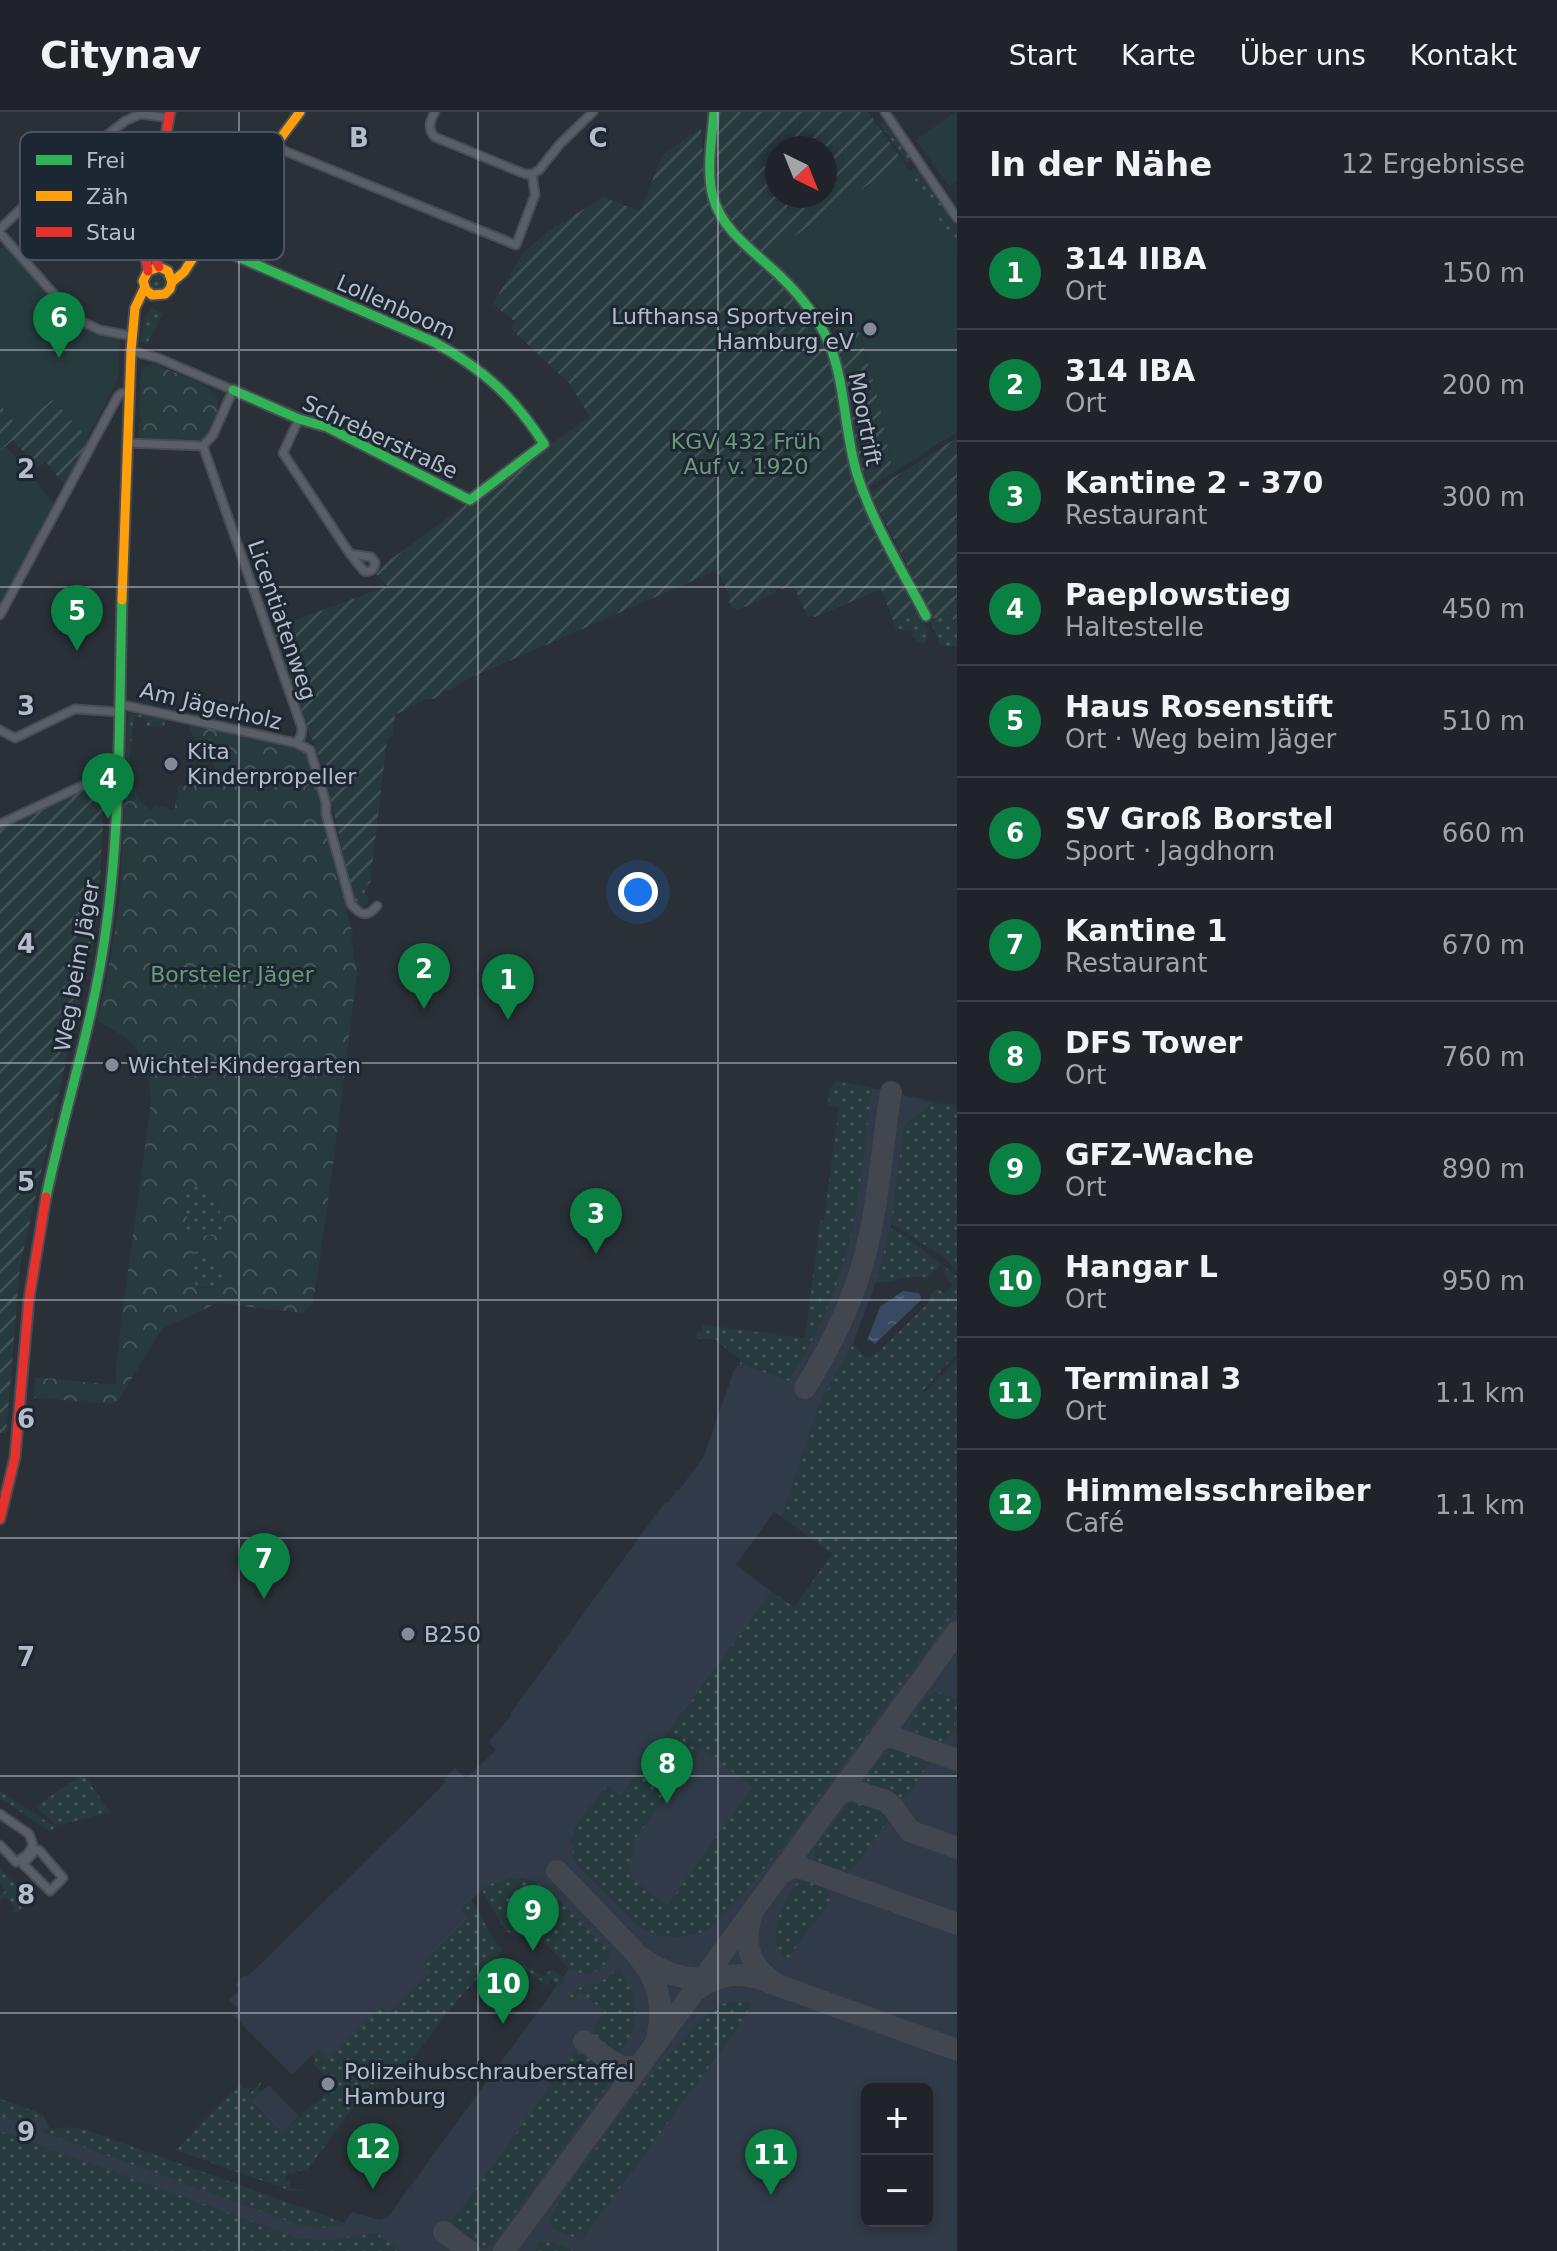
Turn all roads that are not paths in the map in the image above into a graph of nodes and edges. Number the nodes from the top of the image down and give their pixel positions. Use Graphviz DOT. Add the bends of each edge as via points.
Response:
graph roads {
  1 [pos="300,112"];
  2 [pos="435,112"];
  3 [pos="593,112"];
  4 [pos="714,112"];
  5 [pos="885,112"];
  6 [pos="169,115"];
  7 [pos="111,132"];
  8 [pos="284,134"];
  9 [pos="284,151"];
  10 [pos="532,174"];
  11 [pos="20,211"];
  12 [pos="957,218"];
  13 [pos="0,231"];
  14 [pos="20,254"];
  15 [pos="25,260"];
  16 [pos="146,260"];
  17 [pos="158,260"];
  18 [pos="190,260"];
  19 [pos="245,260"];
  20 [pos="163,269"];
  21 [pos="148,271"];
  22 [pos="172,282"];
  23 [pos="148,292"];
  24 [pos="132,336"];
  25 [pos="131,351"];
  26 [pos="233,390"];
  27 [pos="129,391"];
  28 [pos="299,419"];
  29 [pos="127,443"];
  30 [pos="544,444"];
  31 [pos="203,446"];
  32 [pos="350,554"];
  33 [pos="0,615"];
  34 [pos="926,616"];
  35 [pos="119,708"];
  36 [pos="0,730"];
  37 [pos="296,743"];
  38 [pos="116,770"];
  39 [pos="0,824"];
  40 [pos="377,906"];
  41 [pos="0,1519"];
  42 [pos="0,1814"];
  43 [pos="0,1845"];
  44 [pos="63,1880"];
  1 -- 8 [label="street"];
  2 -- 10 [label="street" via="430,132 435,137"];
  3 -- 10 [label="street"];
  4 -- 34 [label="street, Moortrift" via="710,177 715,204 742,241 808,306 829,342 856,471"];
  5 -- 12 [label="street"];
  6 -- 7 [label="street" via="141,114"];
  9 -- 10 [label="street" via="516,245 535,195"];
  11 -- 13 [label="street"];
  13 -- 14 [label="street"];
  15 -- 24 [label="street" via="76,319"];
  16 -- 21 [label="street"];
  17 -- 20 [label="street"];
  18 -- 20 [label="street"];
  18 -- 22 [label="street"];
  19 -- 30 [label="street, Lollenboom" via="468,360 500,385"];
  20 -- 21 [label="street"];
  20 -- 22 [label="street"];
  21 -- 23 [label="street" via="143,280"];
  22 -- 23 [label="street" via="165,294"];
  23 -- 24 [label="street, Weg beim Jäger" via="137,302"];
  24 -- 25 [label="street, Weg beim Jäger"];
  25 -- 26 [label="street"];
  25 -- 27 [label="street, Weg beim Jäger"];
  26 -- 28 [label="street, Schreberstraße"];
  26 -- 31 [label="street"];
  27 -- 29 [label="street, Weg beim Jäger"];
  27 -- 33 [label="street" via="118,396"];
  28 -- 30 [label="street, Schreberstraße" via="327,427 470,500"];
  28 -- 32 [label="street" via="283,453"];
  29 -- 31 [label="street"];
  29 -- 35 [label="street, Weg beim Jäger"];
  31 -- 37 [label="street, Licentiatenweg" via="302,728"];
  35 -- 36 [label="street, Am Jägerholz" via="75,709 15,738"];
  35 -- 37 [label="street, Am Jägerholz"];
  35 -- 38 [label="street, Weg beim Jäger"];
  37 -- 40 [label="street" via="310,750 351,904 362,915"];
  38 -- 39 [label="street"];
  38 -- 41 [label="street, Weg beim Jäger" via="105,933 32,1269 19,1432"];
  42 -- 43 [label="street" via="29,1834 33,1845 16,1862"];
  44 -- 44 [label="street" via="49,1891 23,1863 39,1850"];
}
